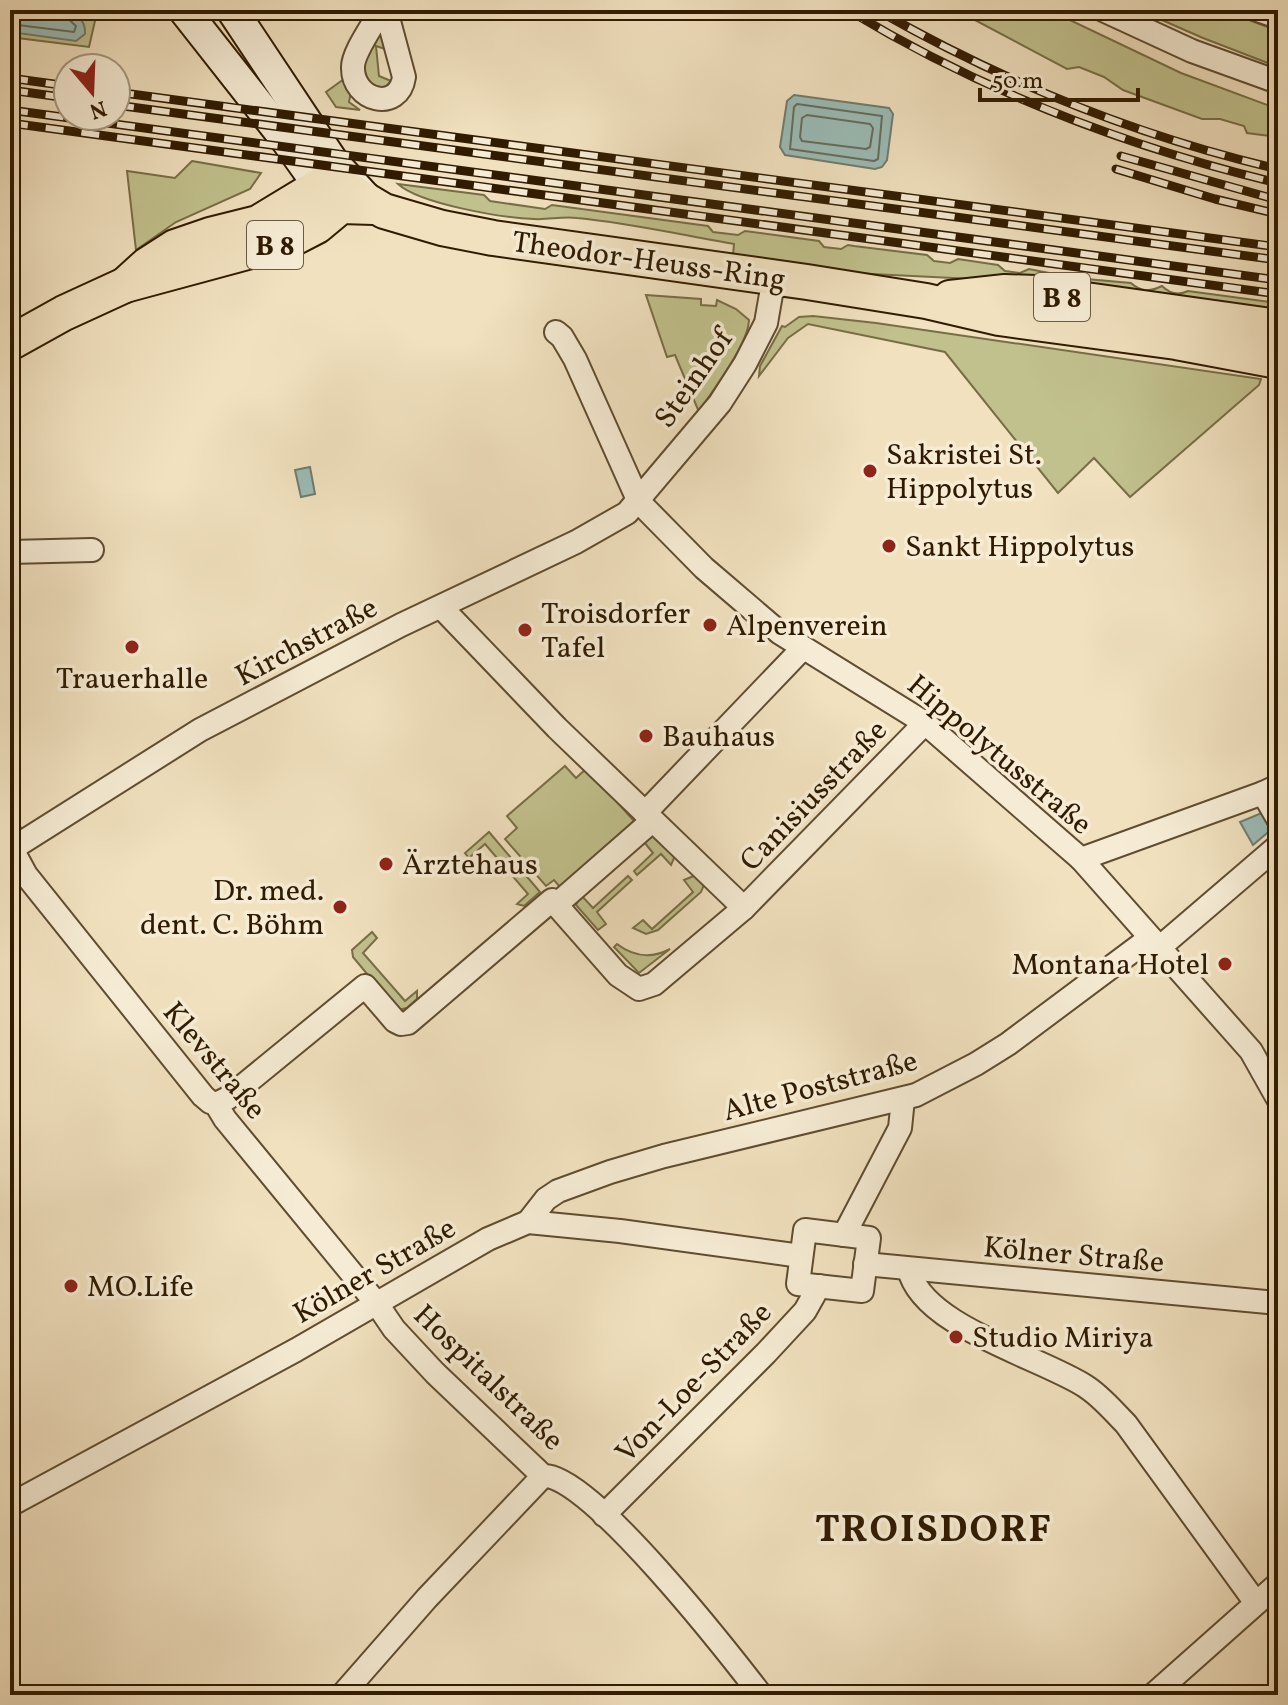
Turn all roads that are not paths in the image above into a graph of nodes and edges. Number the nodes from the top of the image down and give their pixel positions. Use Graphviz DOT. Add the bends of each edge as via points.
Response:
graph roads {
  1 [pos="167,10"];
  2 [pos="232,10"];
  3 [pos="1258,10"];
  4 [pos="1115,13"];
  5 [pos="1278,17"];
  6 [pos="190,18"];
  7 [pos="1278,82"];
  8 [pos="335,187"];
  9 [pos="774,277"];
  10 [pos="926,301"];
  11 [pos="1278,327"];
  12 [pos="556,332"];
  13 [pos="10,343"];
  14 [pos="1278,361"];
  15 [pos="639,502"];
  16 [pos="92,550"];
  17 [pos="10,552"];
  18 [pos="441,607"];
  19 [pos="803,648"];
  20 [pos="925,723"];
  21 [pos="1271,790"];
  22 [pos="649,817"];
  23 [pos="1278,819"];
  24 [pos="11,844"];
  25 [pos="1278,846"];
  26 [pos="1081,859"];
  27 [pos="555,902"];
  28 [pos="744,908"];
  29 [pos="1154,943"];
  30 [pos="903,1099"];
  31 [pos="1278,1099"];
  32 [pos="216,1104"];
  33 [pos="528,1222"];
  34 [pos="844,1235"];
  35 [pos="801,1256"];
  36 [pos="865,1264"];
  37 [pos="909,1269"];
  38 [pos="819,1286"];
  39 [pos="1278,1303"];
  40 [pos="377,1304"];
  41 [pos="543,1476"];
  42 [pos="10,1505"];
  43 [pos="604,1515"];
  44 [pos="1278,1584"];
  45 [pos="1256,1603"];
  46 [pos="342,1695"];
  47 [pos="761,1695"];
  48 [pos="1153,1695"];
  1 -- 6 [label="main road"];
  2 -- 8 [label="main road"];
  3 -- 5 [label="street"];
  4 -- 7 [label="street" via="1192,51"];
  6 -- 8 [label="main road" via="287,141"];
  8 -- 9 [label="main road, Theodor-Heuss-Ring / B 8" via="374,207 442,228"];
  8 -- 13 [label="main road, B 8" via="317,226 288,241 125,285"];
  9 -- 10 [label="main road, Theodor-Heuss-Ring / B 8"];
  9 -- 15 [label="street, Steinhof" via="766,323 745,364"];
  10 -- 11 [label="main road, Theodor-Heuss-Ring / B 8" via="1036,293"];
  10 -- 14 [label="main road, Theodor-Heuss-Ring / B 8" via="977,314"];
  12 -- 15 [label="street" via="575,359"];
  15 -- 18 [label="street, Kirchstraße" via="614,522"];
  15 -- 19 [label="street, Hippolytusstraße" via="704,568"];
  16 -- 17 [label="street"];
  18 -- 22 [label="street"];
  18 -- 24 [label="street, Kirchstraße" via="200,730"];
  19 -- 20 [label="street, Hippolytusstraße"];
  19 -- 22 [label="street"];
  20 -- 26 [label="street, Hippolytusstraße"];
  20 -- 28 [label="street, Canisiusstraße"];
  21 -- 23 [label="street"];
  21 -- 26 [label="street"];
  22 -- 27 [label="street"];
  22 -- 28 [label="street"];
  24 -- 32 [label="street, Klevstraße" via="26,875 203,1096"];
  25 -- 29 [label="street, Alte Poststraße"];
  26 -- 29 [label="street, Hippolytusstraße"];
  27 -- 28 [label="street, Canisiusstraße" via="618,975 639,989 654,984"];
  27 -- 32 [label="street" via="408,1023 395,1021 365,986"];
  29 -- 30 [label="street, Alte Poststraße" via="976,1064"];
  29 -- 31 [label="street, Hippolytusstraße" via="1251,1051"];
  30 -- 33 [label="street, Alte Poststraße" via="610,1172 546,1199"];
  30 -- 34 [label="street" via="900,1128"];
  32 -- 40 [label="street, Klevstraße"];
  33 -- 35 [label="street, Kölner Straße"];
  33 -- 40 [label="street, Kölner Straße" via="488,1239"];
  34 -- 35 [label="street" via="805,1230"];
  34 -- 36 [label="street" via="869,1238"];
  35 -- 38 [label="street" via="798,1284"];
  36 -- 37 [label="street, Kölner Straße"];
  36 -- 38 [label="street" via="862,1291"];
  37 -- 39 [label="street, Kölner Straße"];
  37 -- 45 [label="street" via="912,1283 933,1306 1085,1386 1126,1424"];
  38 -- 43 [label="street, Von-Loe-Straße" via="805,1311 766,1353"];
  40 -- 41 [label="street, Hospitalstraße" via="435,1373"];
  40 -- 42 [label="street, Kölner Straße"];
  41 -- 43 [label="street, Hospitalstraße" via="560,1479"];
  41 -- 46 [label="street"];
  43 -- 47 [label="street, Hospitalstraße" via="687,1603"];
  44 -- 45 [label="street"];
  45 -- 48 [label="street"];
}
